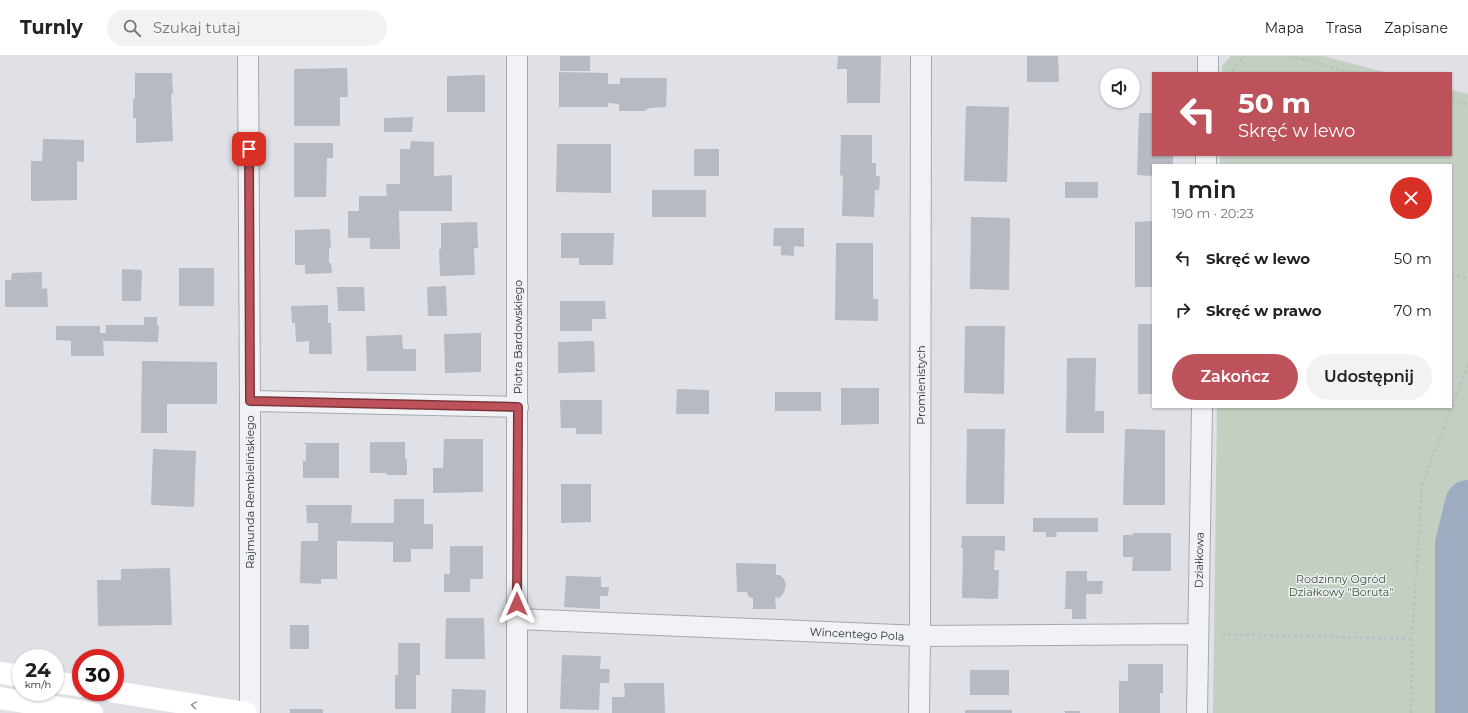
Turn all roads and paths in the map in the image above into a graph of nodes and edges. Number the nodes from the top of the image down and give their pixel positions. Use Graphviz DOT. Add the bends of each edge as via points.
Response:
graph roads {
  1 [pos="248,56"];
  2 [pos="517,56"];
  3 [pos="921,56"];
  4 [pos="1208,56"];
  5 [pos="1244,56"];
  6 [pos="1290,56"];
  7 [pos="1208,72"];
  8 [pos="1231,72"];
  9 [pos="1348,72"];
  10 [pos="1452,100"];
  11 [pos="1468,105"];
  12 [pos="1452,274"];
  13 [pos="1468,279"];
  14 [pos="1468,364"];
  15 [pos="250,401"];
  16 [pos="1452,406"];
  17 [pos="518,407"];
  18 [pos="1202,408"];
  19 [pos="1451,408"];
  20 [pos="517,619"];
  21 [pos="1198,634"];
  22 [pos="1221,634"];
  23 [pos="920,636"];
  24 [pos="1412,639"];
  25 [pos="0,673"];
  26 [pos="12,675"];
  27 [pos="124,693"];
  28 [pos="0,698"];
  29 [pos="92,713"];
  30 [pos="246,713"];
  31 [pos="250,713"];
  32 [pos="517,713"];
  33 [pos="919,713"];
  34 [pos="1197,713"];
  35 [pos="1411,713"];
  1 -- 15 [label="street, Rajmunda Rembielińskiego"];
  2 -- 17 [label="street, Piotra Bardowskiego"];
  3 -- 23 [label="street, Promienistych"];
  4 -- 7 [label="street"];
  5 -- 8 [label="path"];
  6 -- 9 [label="path"];
  10 -- 11 [label="path"];
  12 -- 13 [label="path"];
  14 -- 16 [label="path"];
  15 -- 17 [label="street"];
  15 -- 31 [label="street, Rajmunda Rembielińskiego"];
  17 -- 20 [label="street, Piotra Bardowskiego"];
  18 -- 21 [label="street, Działkowa"];
  19 -- 24 [label="path" via="1422,485"];
  20 -- 23 [label="street, Wincentego Pola"];
  20 -- 32 [label="street, Piotra Bardowskiego"];
  21 -- 23 [label="street, Wincentego Pola"];
  21 -- 34 [label="street, Działkowa"];
  22 -- 24 [label="path"];
  23 -- 33 [label="street, Promienistych"];
  24 -- 35 [label="path"];
  25 -- 26 [label="street"];
  30 -- 27 [label="street, one-way"];
  28 -- 29 [label="street"];
}
